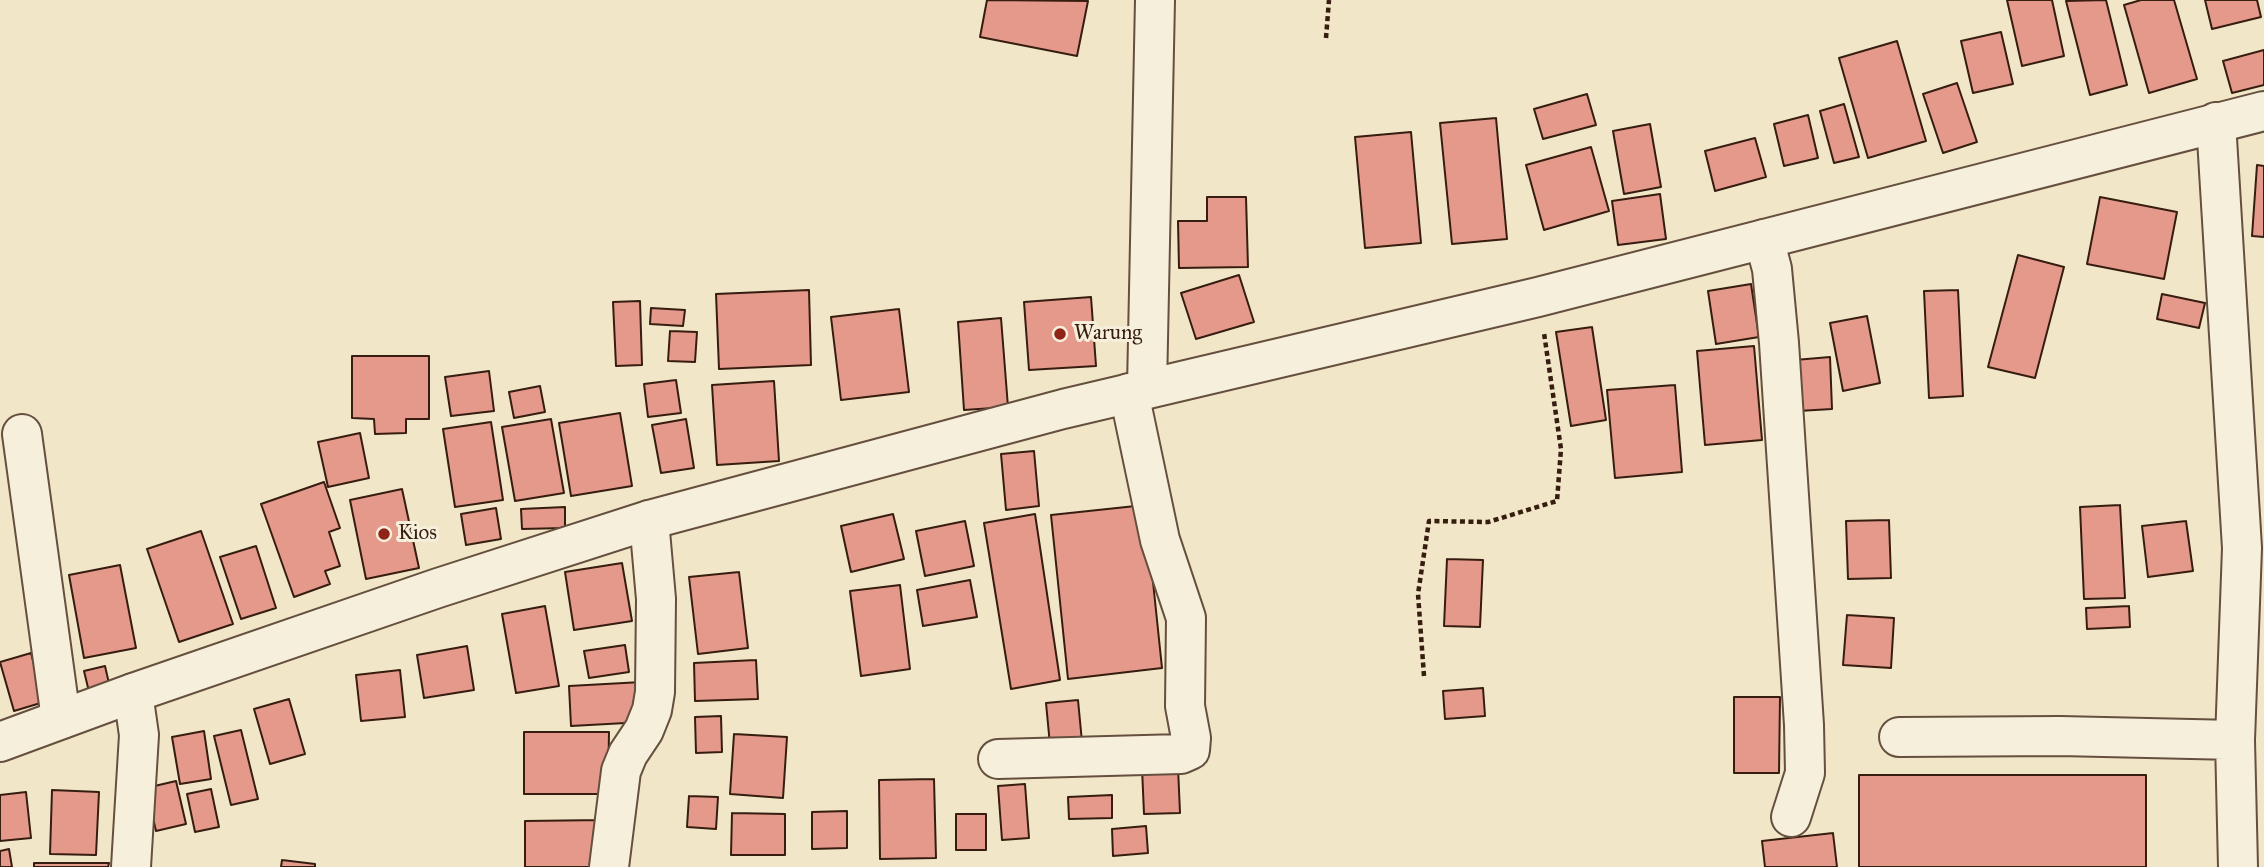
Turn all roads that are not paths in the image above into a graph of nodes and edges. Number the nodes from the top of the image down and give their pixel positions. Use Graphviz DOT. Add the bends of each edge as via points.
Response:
graph roads {
  1 [pos="1155,0"];
  2 [pos="2264,111"];
  3 [pos="2216,122"];
  4 [pos="1768,253"];
  5 [pos="1136,405"];
  6 [pos="22,434"];
  7 [pos="649,520"];
  8 [pos="136,714"];
  9 [pos="61,719"];
  10 [pos="1899,737"];
  11 [pos="2235,740"];
  12 [pos="0,742"];
  13 [pos="998,759"];
  14 [pos="1791,817"];
  15 [pos="2247,847"];
  16 [pos="131,867"];
  17 [pos="609,867"];
  1 -- 5 [label="street"];
  2 -- 3 [label="street"];
  3 -- 4 [label="street"];
  3 -- 11 [label="street" via="2242,548"];
  4 -- 5 [label="street" via="1538,297 1260,364"];
  4 -- 14 [label="street" via="1779,343 1804,725 1805,773"];
  5 -- 7 [label="street"];
  5 -- 13 [label="street" via="1160,540 1186,618 1185,706 1190,750 1181,754"];
  6 -- 9 [label="street"];
  7 -- 8 [label="street" via="438,588"];
  7 -- 17 [label="street" via="656,599 655,692 644,730 621,771"];
  8 -- 9 [label="street"];
  8 -- 16 [label="street"];
  9 -- 12 [label="street"];
  10 -- 11 [label="street"];
  11 -- 15 [label="street"];
}
